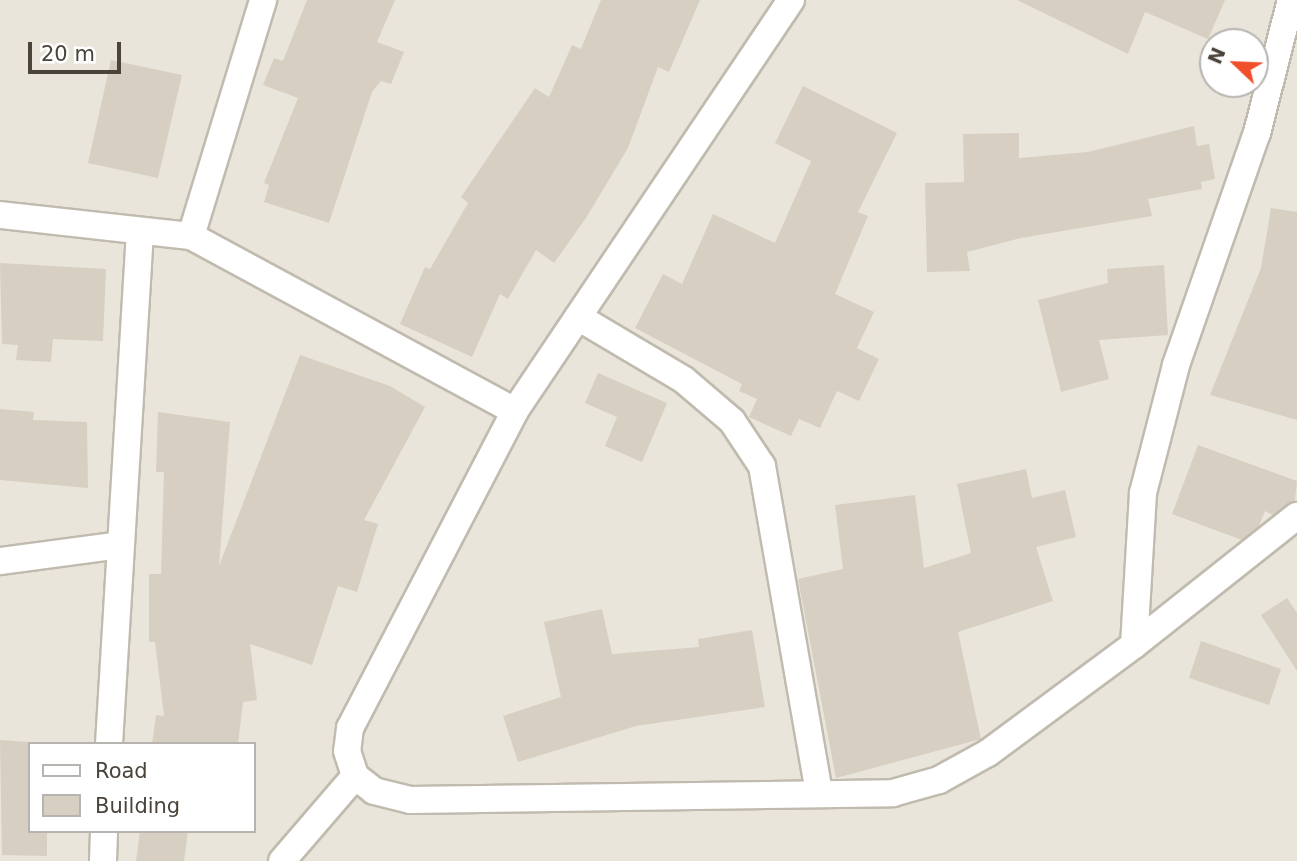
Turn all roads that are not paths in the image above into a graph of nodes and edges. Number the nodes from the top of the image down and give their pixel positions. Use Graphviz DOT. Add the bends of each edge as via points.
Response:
graph roads {
  1 [pos="263,0"];
  2 [pos="791,0"];
  3 [pos="1291,0"];
  4 [pos="0,215"];
  5 [pos="140,231"];
  6 [pos="191,236"];
  7 [pos="578,317"];
  8 [pos="515,411"];
  9 [pos="1297,516"];
  10 [pos="120,545"];
  11 [pos="0,561"];
  12 [pos="1134,645"];
  13 [pos="109,742"];
  14 [pos="355,776"];
  15 [pos="819,793"];
  16 [pos="104,833"];
  17 [pos="103,861"];
  18 [pos="282,861"];
  1 -- 6 [label="street"];
  2 -- 7 [label="street"];
  3 -- 12 [label="street" via="1257,133 1176,365 1143,493"];
  4 -- 5 [label="street"];
  5 -- 6 [label="street"];
  5 -- 10 [label="street"];
  6 -- 8 [label="street"];
  7 -- 8 [label="street"];
  7 -- 15 [label="street" via="684,380 732,421 762,466"];
  8 -- 14 [label="street" via="350,728 347,751"];
  9 -- 12 [label="street"];
  10 -- 11 [label="street"];
  10 -- 13 [label="street"];
  12 -- 15 [label="street" via="988,753 939,780 893,793"];
  14 -- 15 [label="street" via="374,790 410,800"];
  14 -- 18 [label="street"];
  16 -- 17 [label="street"];
}
